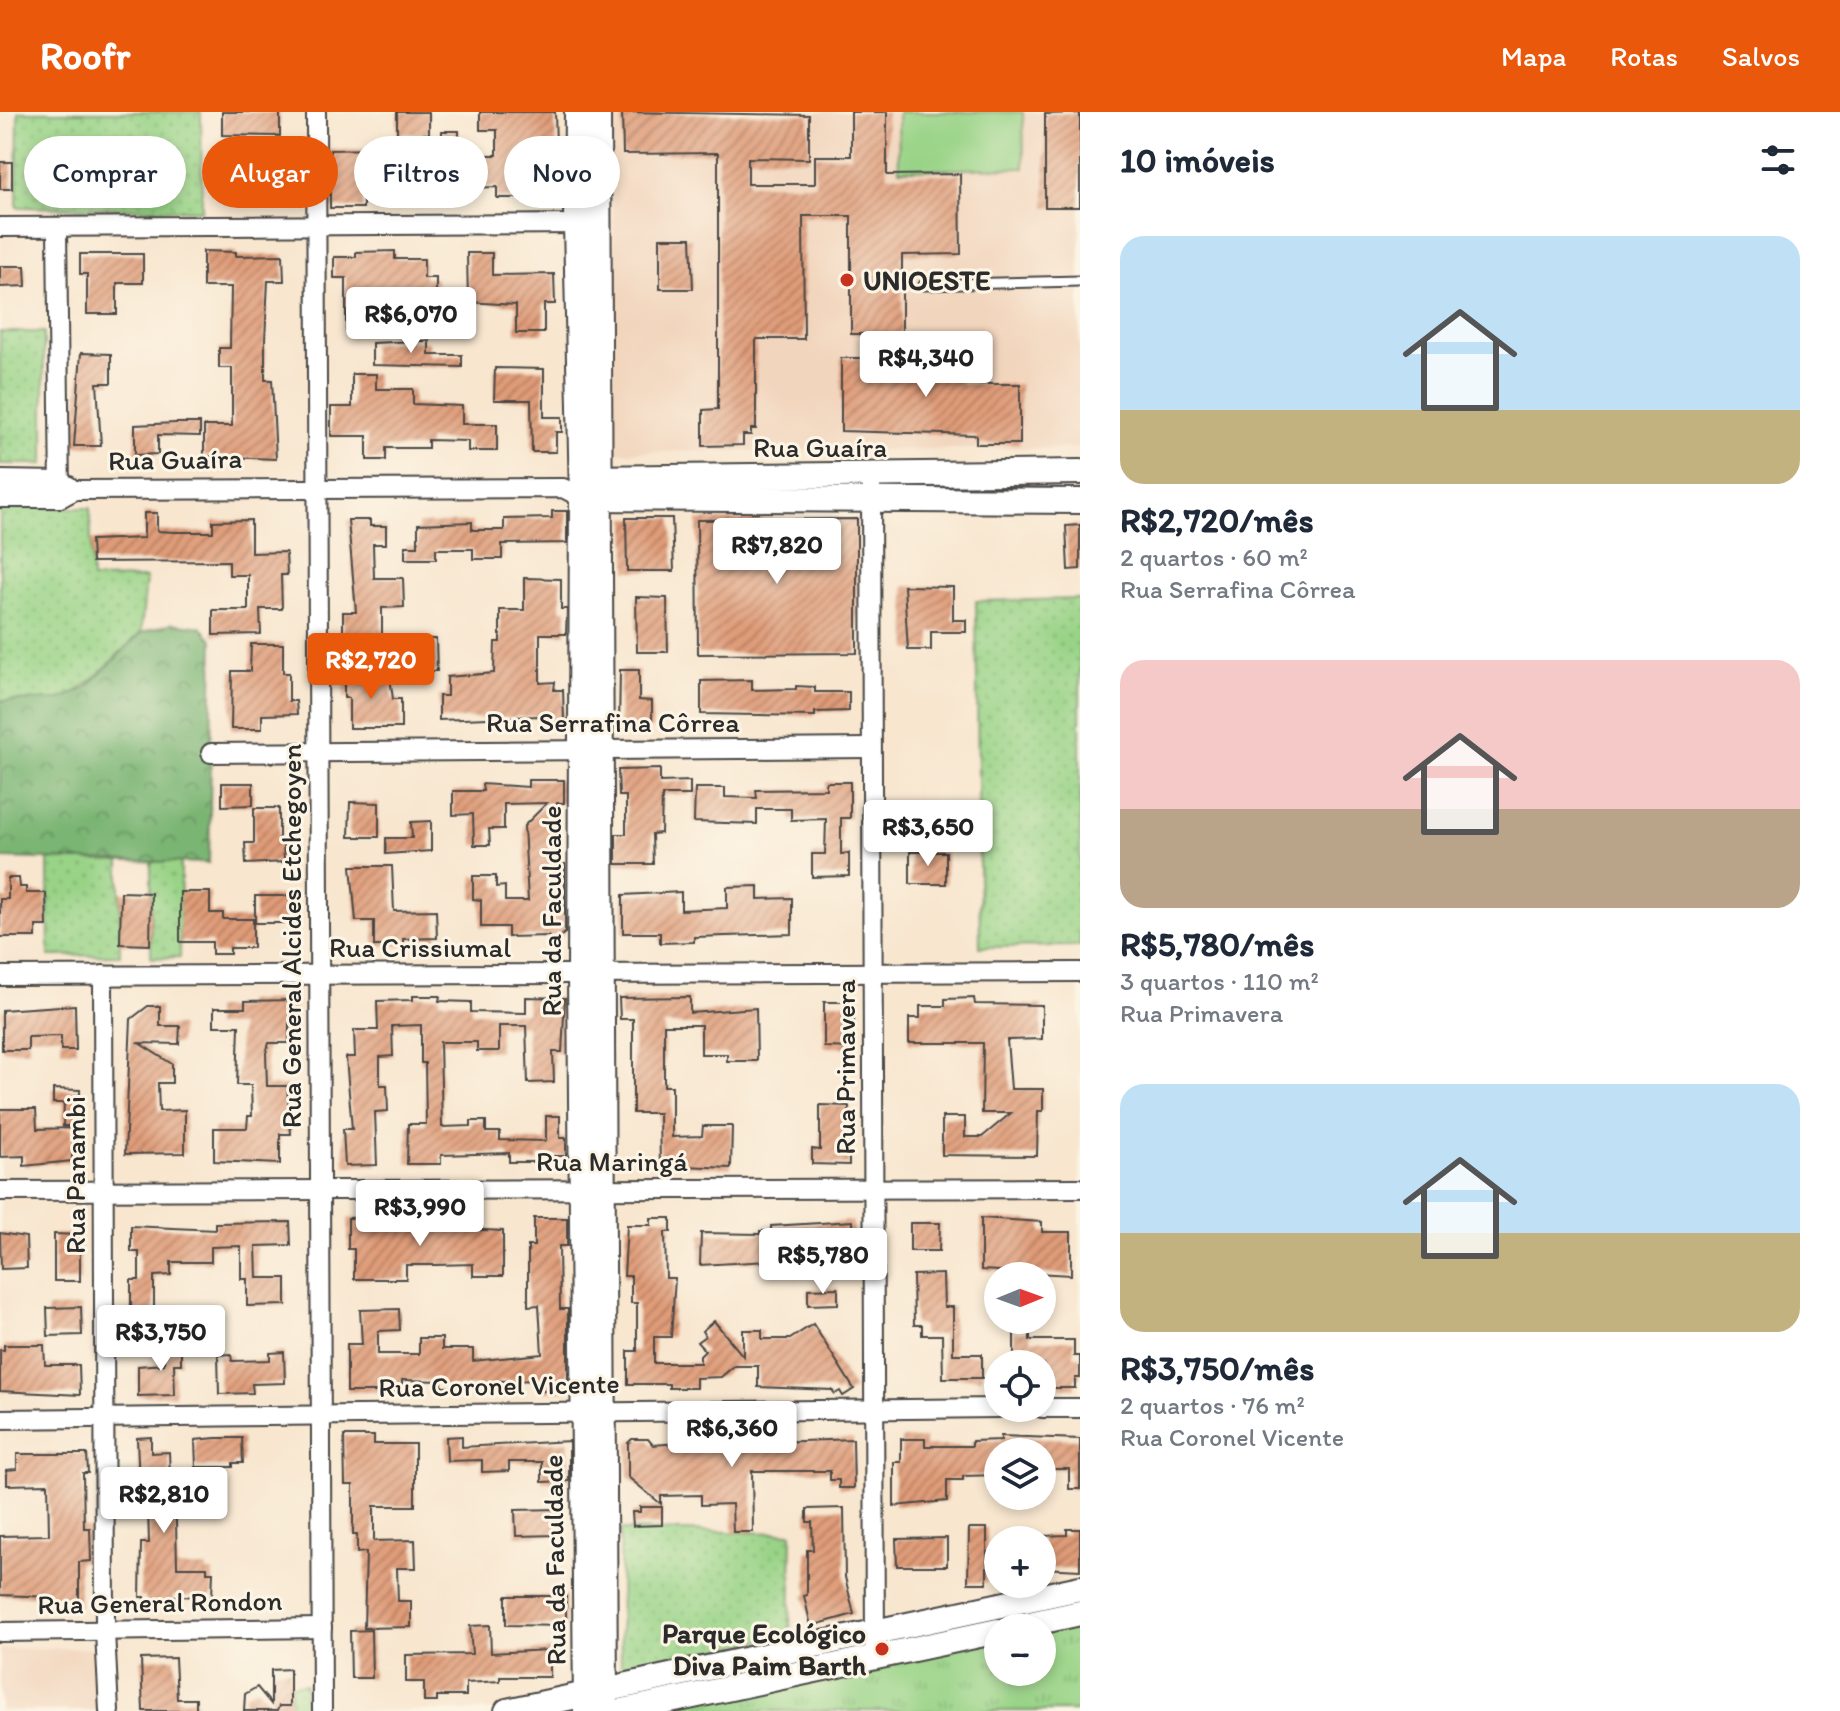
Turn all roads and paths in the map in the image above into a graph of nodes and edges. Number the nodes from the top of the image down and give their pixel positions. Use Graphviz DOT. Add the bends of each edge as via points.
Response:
graph roads {
  1 [pos="316,112"];
  2 [pos="577,112"];
  3 [pos="598,112"];
  4 [pos="586,224"];
  5 [pos="316,226"];
  6 [pos="0,227"];
  7 [pos="57,227"];
  8 [pos="1080,281"];
  9 [pos="924,285"];
  10 [pos="1080,472"];
  11 [pos="871,477"];
  12 [pos="0,480"];
  13 [pos="317,487"];
  14 [pos="586,488"];
  15 [pos="65,489"];
  16 [pos="0,498"];
  17 [pos="1080,501"];
  18 [pos="872,503"];
  19 [pos="871,748"];
  20 [pos="591,750"];
  21 [pos="318,752"];
  22 [pos="211,753"];
  23 [pos="1080,972"];
  24 [pos="872,973"];
  25 [pos="591,974"];
  26 [pos="103,975"];
  27 [pos="319,975"];
  28 [pos="0,976"];
  29 [pos="874,1187"];
  30 [pos="1080,1188"];
  31 [pos="320,1189"];
  32 [pos="593,1189"];
  33 [pos="0,1191"];
  34 [pos="104,1191"];
  35 [pos="874,1407"];
  36 [pos="984,1408"];
  37 [pos="1056,1408"];
  38 [pos="1080,1408"];
  39 [pos="593,1411"];
  40 [pos="321,1415"];
  41 [pos="104,1418"];
  42 [pos="0,1419"];
  43 [pos="1080,1588"];
  44 [pos="1080,1613"];
  45 [pos="1056,1618"];
  46 [pos="1080,1625"];
  47 [pos="1056,1626"];
  48 [pos="322,1628"];
  49 [pos="875,1630"];
  50 [pos="0,1632"];
  51 [pos="105,1632"];
  52 [pos="984,1634"];
  53 [pos="875,1656"];
  54 [pos="595,1701"];
  55 [pos="109,1711"];
  56 [pos="322,1711"];
  57 [pos="507,1711"];
  58 [pos="623,1711"];
  1 -- 5 [label="street, Rua General Alcides Etchegoyen"];
  2 -- 4 [label="street, Rua da Faculdade"];
  3 -- 4 [label="street, Rua da Faculdade"];
  4 -- 5 [label="street"];
  4 -- 14 [label="street, Rua da Faculdade"];
  5 -- 7 [label="street"];
  5 -- 13 [label="street, Rua General Alcides Etchegoyen"];
  6 -- 7 [label="street"];
  7 -- 15 [label="street"];
  8 -- 9 [label="lane"];
  10 -- 11 [label="street, Rua Guaíra"];
  11 -- 14 [label="street, Rua Guaíra"];
  11 -- 18 [label="street, Rua Primavera"];
  12 -- 15 [label="street"];
  13 -- 14 [label="street, Rua Guaíra"];
  13 -- 15 [label="street, Rua Guaíra"];
  13 -- 21 [label="street, Rua General Alcides Etchegoyen"];
  14 -- 18 [label="street, Rua Guaíra"];
  14 -- 20 [label="street, Rua da Faculdade"];
  15 -- 16 [label="street"];
  17 -- 18 [label="street, Rua Guaíra"];
  18 -- 19 [label="street, Rua Primavera"];
  19 -- 20 [label="street, Rua Serrafina Côrrea"];
  19 -- 24 [label="street, Rua Primavera"];
  20 -- 21 [label="street, Rua Serrafina Côrrea"];
  20 -- 25 [label="street, Rua da Faculdade"];
  21 -- 22 [label="street, Rua Serrafina Côrrea"];
  21 -- 27 [label="street, Rua General Alcides Etchegoyen"];
  23 -- 24 [label="street, Rua Crissiumal"];
  24 -- 25 [label="street, Rua Crissiumal"];
  24 -- 29 [label="street, Rua Primavera"];
  25 -- 27 [label="street, Rua Crissiumal"];
  25 -- 32 [label="street, Rua da Faculdade"];
  26 -- 27 [label="street, Rua Crissiumal"];
  26 -- 28 [label="street, Rua Crissiumal"];
  26 -- 34 [label="street, Rua Panambi"];
  27 -- 31 [label="street, Rua General Alcides Etchegoyen"];
  29 -- 30 [label="street, Rua Maringá"];
  29 -- 32 [label="street, Rua Maringá"];
  29 -- 35 [label="street, Rua Primavera"];
  31 -- 32 [label="street, Rua Maringá"];
  31 -- 34 [label="street, Rua Maringá"];
  31 -- 40 [label="street, Rua General Alcides Etchegoyen"];
  32 -- 39 [label="street, Rua da Faculdade"];
  33 -- 34 [label="street, Rua Maringá"];
  34 -- 41 [label="street, Rua Panambi"];
  35 -- 36 [label="street, Rua Coronel Vicente"];
  35 -- 39 [label="street, Rua Coronel Vicente"];
  35 -- 49 [label="street, Rua Primavera"];
  37 -- 38 [label="street"];
  39 -- 40 [label="street, Rua Coronel Vicente"];
  39 -- 54 [label="street, Rua da Faculdade"];
  40 -- 41 [label="street, Rua Coronel Vicente"];
  40 -- 48 [label="street, Rua General Alcides Etchegoyen"];
  41 -- 42 [label="street, Rua Coronel Vicente"];
  41 -- 51 [label="street, Rua Panambi"];
  43 -- 49 [label="street"];
  44 -- 45 [label="street"];
  46 -- 47 [label="street"];
  48 -- 51 [label="street, Rua General Rondon"];
  48 -- 56 [label="street, Rua General Alcides Etchegoyen"];
  49 -- 53 [label="street, Rua Primavera"];
  49 -- 54 [label="street"];
  50 -- 51 [label="street, Rua General Rondon"];
  51 -- 55 [label="street, Rua Panambi"];
  52 -- 53 [label="street"];
  53 -- 58 [label="street"];
  54 -- 57 [label="street"];
}
